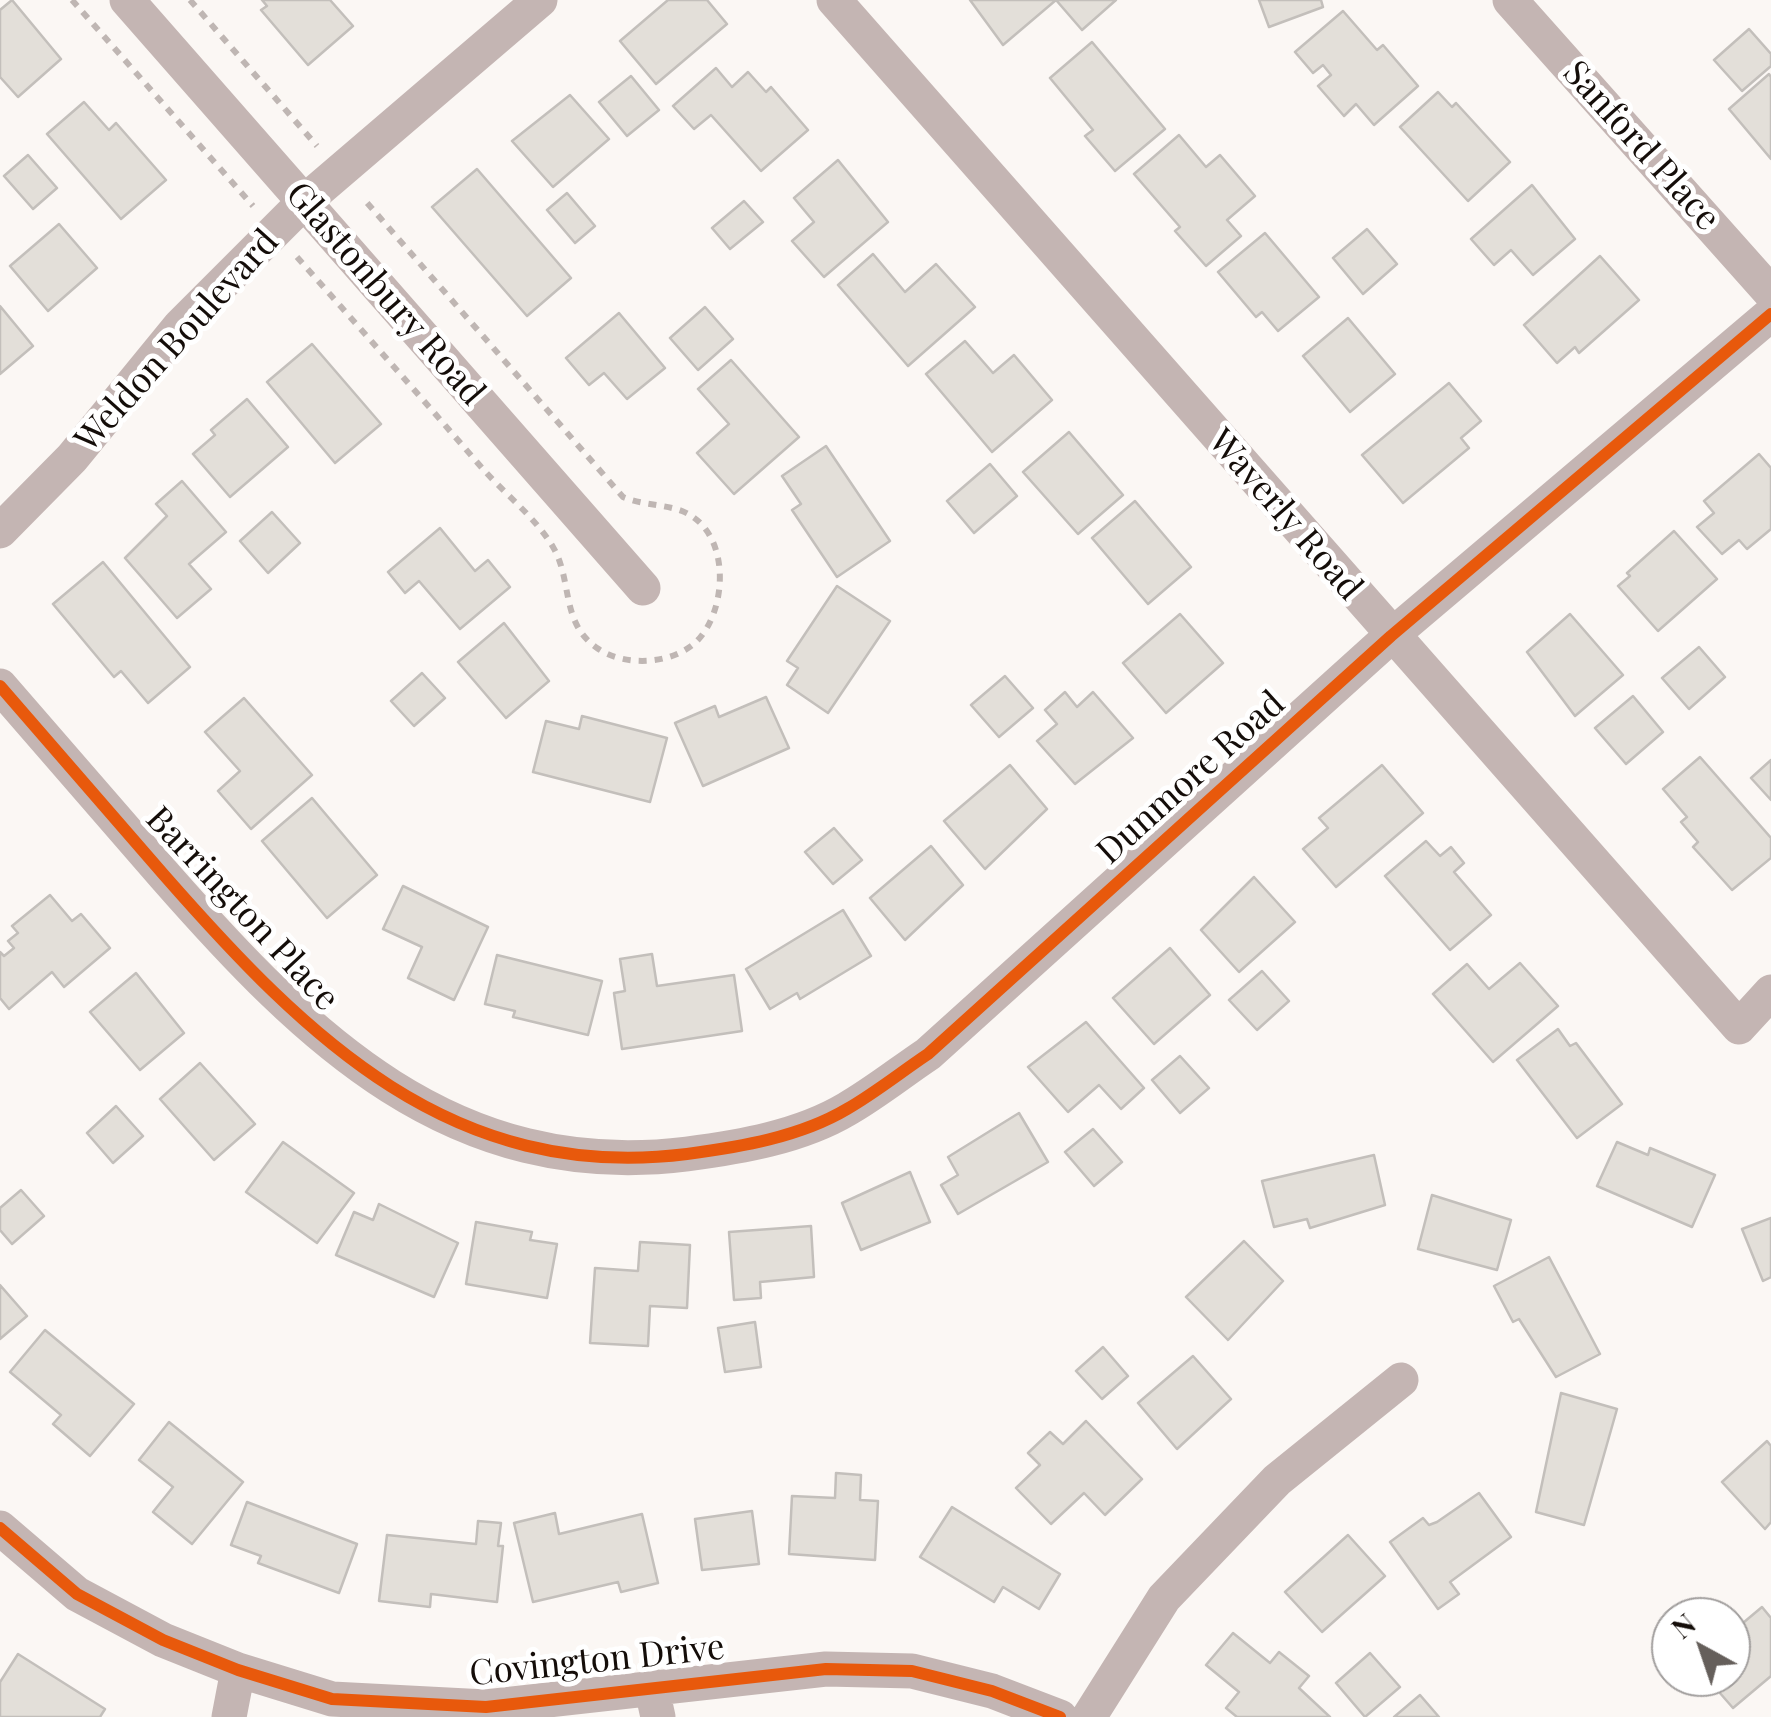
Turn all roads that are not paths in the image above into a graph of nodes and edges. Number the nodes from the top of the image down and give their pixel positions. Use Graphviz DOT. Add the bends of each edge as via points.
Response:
graph roads {
  1 [pos="127,0"];
  2 [pos="540,0"];
  3 [pos="834,0"];
  4 [pos="1510,0"];
  5 [pos="304,202"];
  6 [pos="1771,293"];
  7 [pos="1771,314"];
  8 [pos="0,531"];
  9 [pos="644,588"];
  10 [pos="1391,636"];
  11 [pos="0,686"];
  12 [pos="1771,992"];
  13 [pos="591,1154"];
  14 [pos="1401,1380"];
  15 [pos="0,1528"];
  16 [pos="238,1670"];
  17 [pos="655,1701"];
  18 [pos="230,1717"];
  19 [pos="1060,1717"];
  20 [pos="1089,1717"];
  1 -- 5 [label="street, Glastonbury Road"];
  2 -- 5 [label="street, Weldon Boulevard"];
  3 -- 10 [label="street, Waverly Road"];
  4 -- 6 [label="street, Sanford Place"];
  5 -- 8 [label="street, Weldon Boulevard" via="180,326 72,458"];
  5 -- 9 [label="street, Glastonbury Road"];
  7 -- 10 [label="street, Dunmore Road"];
  10 -- 12 [label="street, Waverly Road" via="1739,1027"];
  10 -- 13 [label="street, Dunmore Road" via="943,1041 844,1111 747,1146 654,1158"];
  11 -- 13 [label="street, Barrington Place" via="297,1018 388,1089 475,1131 554,1153"];
  14 -- 20 [label="street" via="1277,1480 1164,1598"];
  15 -- 16 [label="street, Covington Drive" via="76,1594"];
  16 -- 17 [label="street, Covington Drive" via="332,1698 486,1707"];
  16 -- 18 [label="street"];
  17 -- 19 [label="street, Covington Drive" via="826,1669 912,1671"];
}
